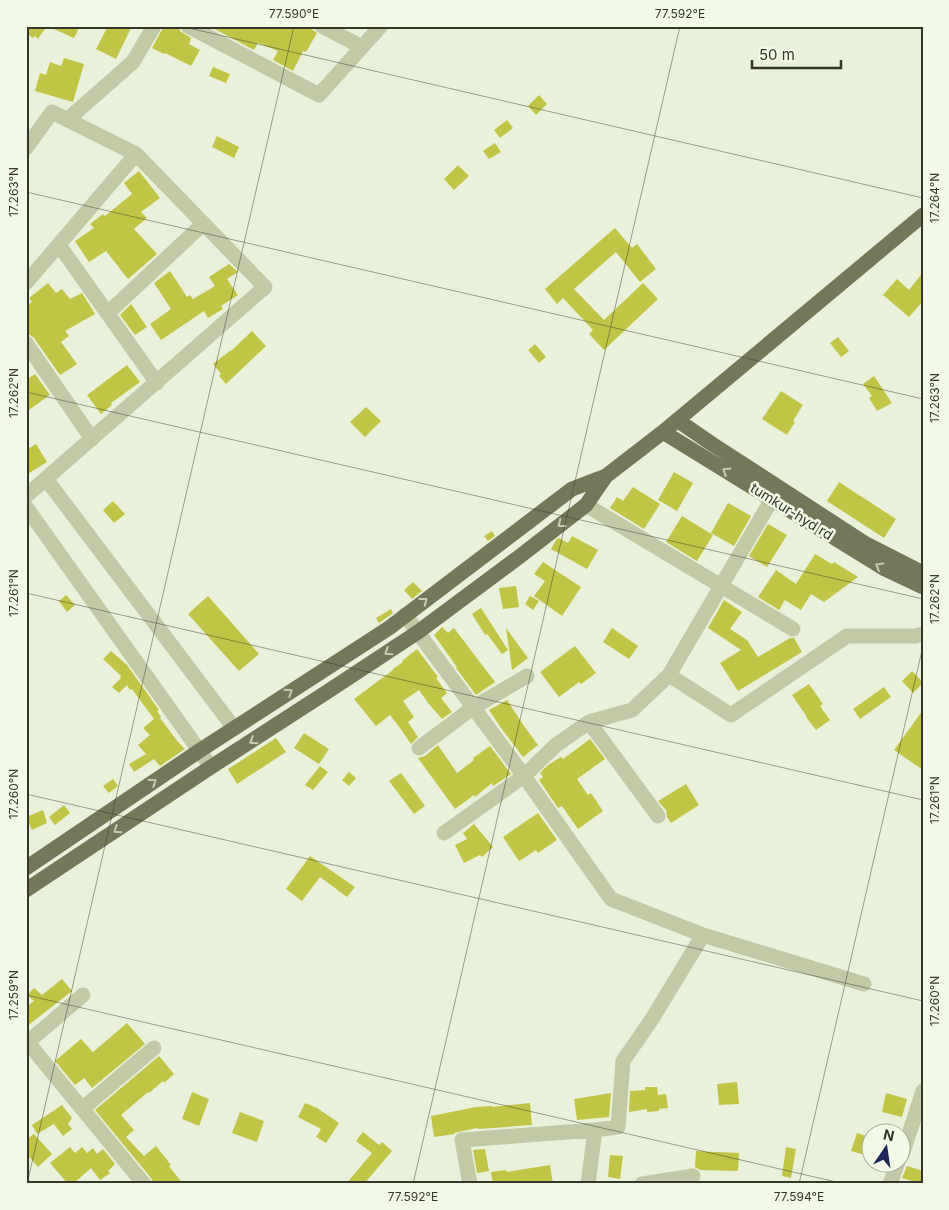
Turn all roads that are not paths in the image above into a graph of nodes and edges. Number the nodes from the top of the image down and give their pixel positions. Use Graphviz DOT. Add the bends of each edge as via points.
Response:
graph roads {
  1 [pos="154,26"];
  2 [pos="188,26"];
  3 [pos="322,26"];
  4 [pos="381,26"];
  5 [pos="362,47"];
  6 [pos="67,120"];
  7 [pos="26,148"];
  8 [pos="136,154"];
  9 [pos="923,214"];
  10 [pos="203,224"];
  11 [pos="59,245"];
  12 [pos="26,283"];
  13 [pos="108,313"];
  14 [pos="26,343"];
  15 [pos="157,382"];
  16 [pos="677,420"];
  17 [pos="663,432"];
  18 [pos="92,439"];
  19 [pos="606,476"];
  20 [pos="46,479"];
  21 [pos="26,496"];
  22 [pos="772,499"];
  23 [pos="586,505"];
  24 [pos="26,507"];
  25 [pos="923,573"];
  26 [pos="721,585"];
  27 [pos="923,587"];
  28 [pos="405,615"];
  29 [pos="793,629"];
  30 [pos="418,632"];
  31 [pos="923,634"];
  32 [pos="669,675"];
  33 [pos="527,676"];
  34 [pos="474,707"];
  35 [pos="588,722"];
  36 [pos="234,728"];
  37 [pos="419,748"];
  38 [pos="199,751"];
  39 [pos="211,767"];
  40 [pos="524,776"];
  41 [pos="658,816"];
  42 [pos="444,833"];
  43 [pos="26,868"];
  44 [pos="26,890"];
  45 [pos="703,935"];
  46 [pos="864,984"];
  47 [pos="83,995"];
  48 [pos="27,1041"];
  49 [pos="154,1048"];
  50 [pos="923,1091"];
  51 [pos="82,1109"];
  52 [pos="912,1126"];
  53 [pos="595,1130"];
  54 [pos="894,1172"];
  55 [pos="693,1176"];
  56 [pos="135,1181"];
  57 [pos="470,1184"];
  58 [pos="588,1184"];
  59 [pos="642,1184"];
  60 [pos="890,1184"];
  1 -- 6 [label="street" via="133,62"];
  2 -- 5 [label="street" via="319,95"];
  3 -- 5 [label="street"];
  4 -- 5 [label="street"];
  6 -- 7 [label="street" via="52,112"];
  6 -- 8 [label="street"];
  8 -- 10 [label="street"];
  8 -- 11 [label="street"];
  9 -- 16 [label="main road"];
  10 -- 13 [label="street"];
  10 -- 15 [label="street" via="264,287"];
  11 -- 12 [label="street"];
  11 -- 13 [label="street"];
  13 -- 15 [label="street"];
  14 -- 18 [label="street"];
  15 -- 18 [label="street"];
  16 -- 17 [label="main road"];
  16 -- 25 [label="main road" via="866,544"];
  17 -- 19 [label="main road"];
  22 -- 17 [label="main road, tumkur-hyd rd, one-way"];
  18 -- 20 [label="street"];
  19 -- 23 [label="main road"];
  28 -- 19 [label="main road, one-way" via="572,489"];
  20 -- 21 [label="street"];
  20 -- 36 [label="street"];
  22 -- 26 [label="street"];
  27 -- 22 [label="main road, tumkur-hyd rd, one-way" via="885,569"];
  23 -- 26 [label="street"];
  23 -- 30 [label="main road, one-way"];
  24 -- 38 [label="street"];
  26 -- 29 [label="street"];
  26 -- 32 [label="street"];
  28 -- 30 [label="street"];
  36 -- 28 [label="main road, one-way"];
  30 -- 34 [label="street"];
  30 -- 39 [label="main road, one-way"];
  31 -- 32 [label="street" via="847,636 731,715"];
  32 -- 35 [label="street" via="632,710"];
  33 -- 34 [label="street"];
  34 -- 37 [label="street"];
  34 -- 40 [label="street"];
  35 -- 40 [label="street" via="556,745"];
  35 -- 41 [label="street"];
  36 -- 38 [label="main road"];
  38 -- 39 [label="street"];
  43 -- 38 [label="main road, one-way"];
  39 -- 44 [label="main road, one-way"];
  40 -- 42 [label="street"];
  40 -- 45 [label="street" via="611,899"];
  45 -- 46 [label="street"];
  45 -- 53 [label="street" via="652,1020 623,1060 618,1127"];
  47 -- 48 [label="street"];
  48 -- 51 [label="street"];
  49 -- 51 [label="street"];
  50 -- 52 [label="street"];
  51 -- 56 [label="street"];
  53 -- 57 [label="street" via="462,1140"];
  53 -- 58 [label="street"];
  54 -- 60 [label="street"];
  55 -- 59 [label="street"];
}
